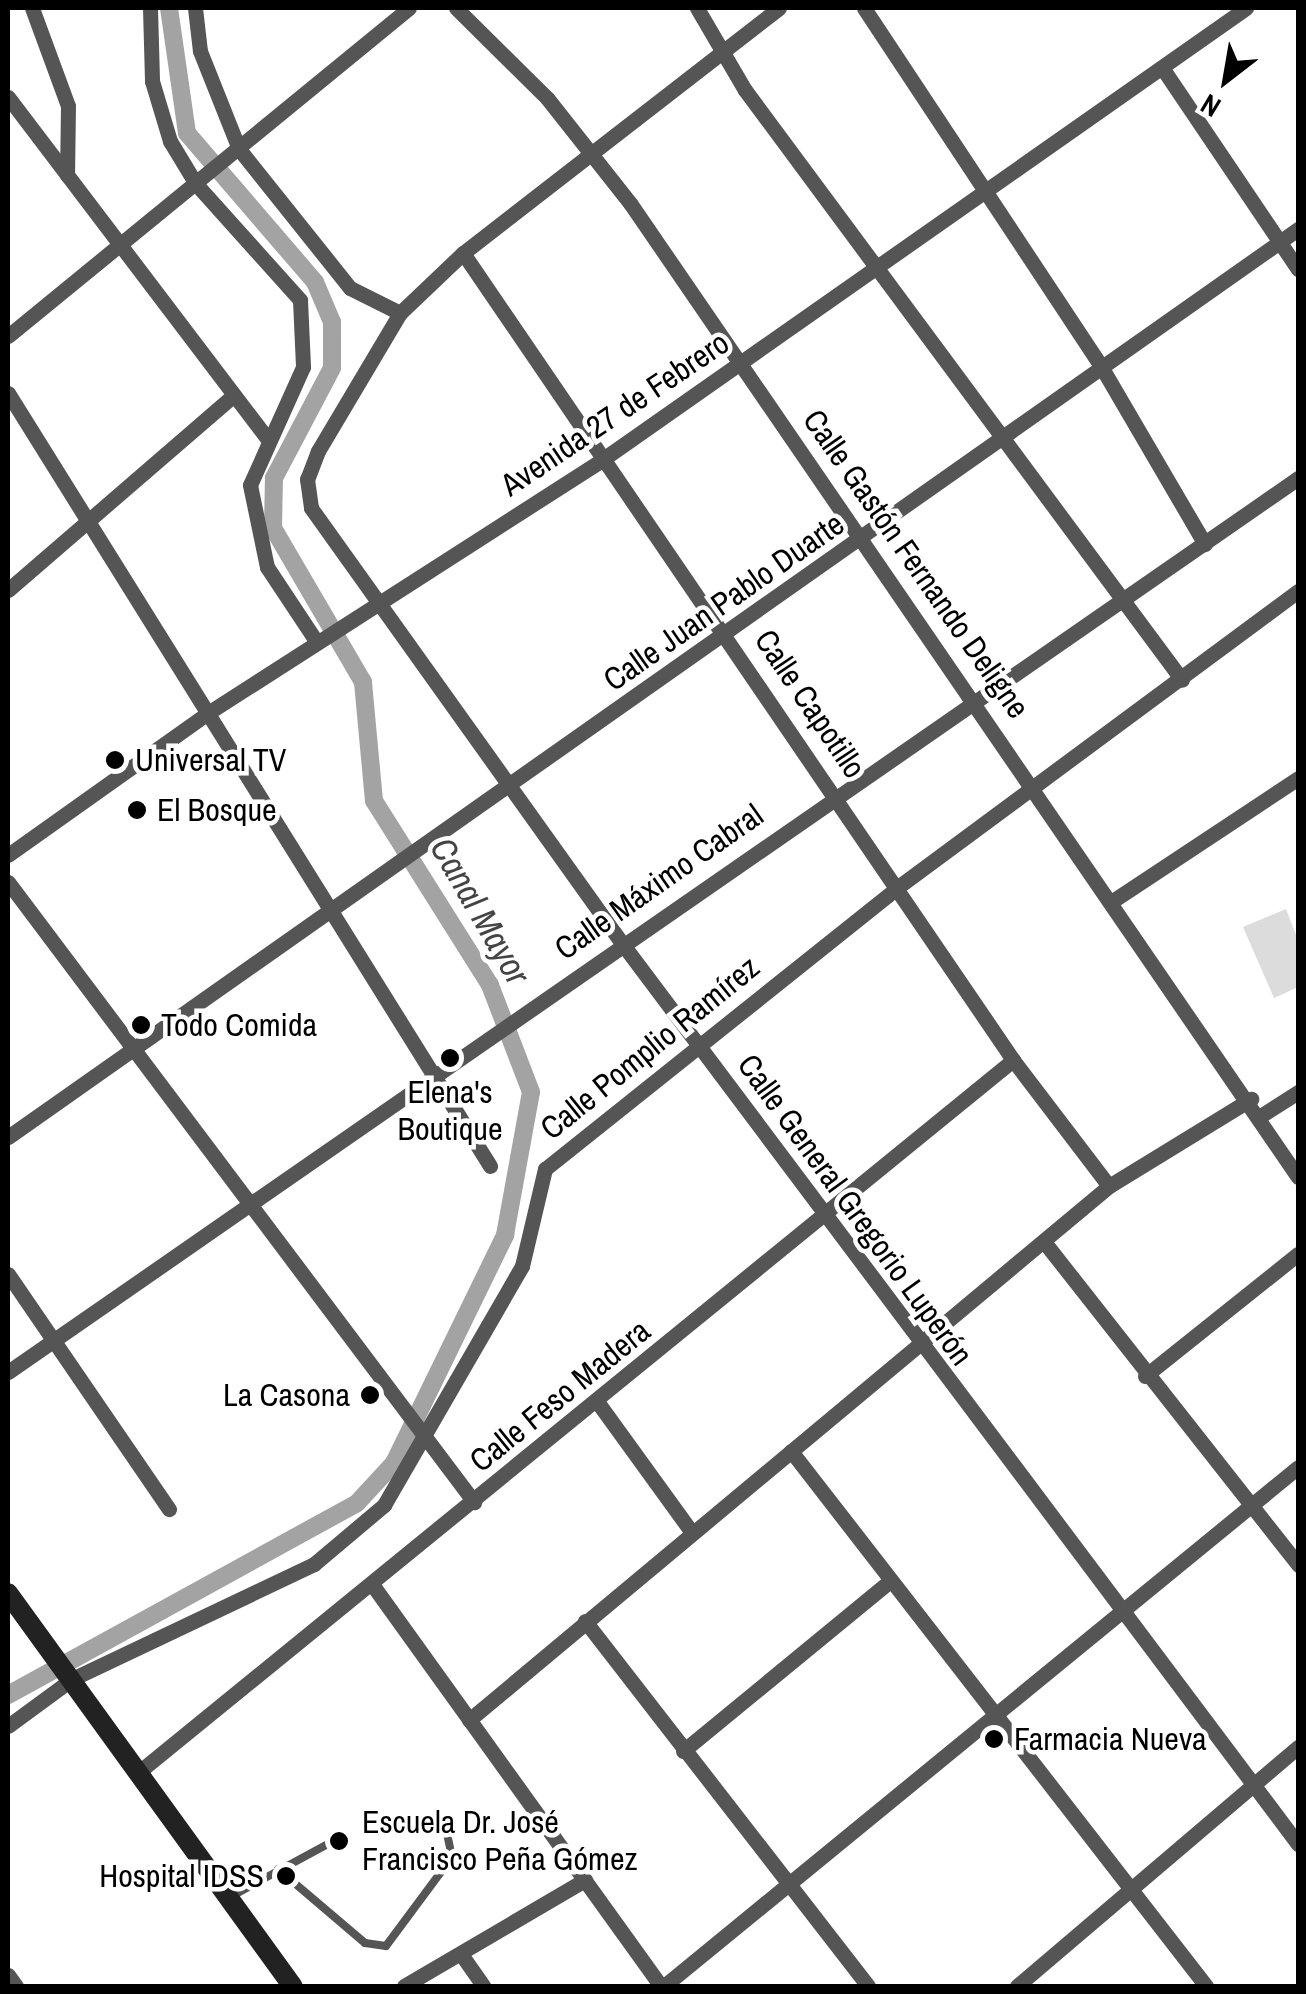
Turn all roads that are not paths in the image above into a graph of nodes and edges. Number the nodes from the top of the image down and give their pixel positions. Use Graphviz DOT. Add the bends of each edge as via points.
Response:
graph roads {
  1 [pos="32,8"];
  2 [pos="150,8"];
  3 [pos="195,8"];
  4 [pos="410,8"];
  5 [pos="456,8"];
  6 [pos="697,8"];
  7 [pos="779,8"];
  8 [pos="864,8"];
  9 [pos="1246,8"];
  10 [pos="725,50"];
  11 [pos="1165,72"];
  12 [pos="8,98"];
  13 [pos="590,151"];
  14 [pos="233,155"];
  15 [pos="67,175"];
  16 [pos="197,183"];
  17 [pos="984,194"];
  18 [pos="1298,229"];
  19 [pos="1280,242"];
  20 [pos="120,247"];
  21 [pos="462,254"];
  22 [pos="884,266"];
  23 [pos="1298,269"];
  24 [pos="400,313"];
  25 [pos="8,336"];
  26 [pos="742,363"];
  27 [pos="1102,368"];
  28 [pos="8,392"];
  29 [pos="234,395"];
  30 [pos="266,437"];
  31 [pos="1005,438"];
  32 [pos="606,457"];
  33 [pos="1298,478"];
  34 [pos="88,520"];
  35 [pos="866,536"];
  36 [pos="1205,544"];
  37 [pos="8,590"];
  38 [pos="1298,591"];
  39 [pos="1123,597"];
  40 [pos="379,600"];
  41 [pos="730,634"];
  42 [pos="319,640"];
  43 [pos="1182,680"];
  44 [pos="975,699"];
  45 [pos="210,710"];
  46 [pos="1298,778"];
  47 [pos="506,784"];
  48 [pos="1038,790"];
  49 [pos="835,792"];
  50 [pos="8,855"];
  51 [pos="8,882"];
  52 [pos="898,887"];
  53 [pos="1114,900"];
  54 [pos="329,914"];
  55 [pos="620,942"];
  56 [pos="697,1041"];
  57 [pos="133,1048"];
  58 [pos="1012,1060"];
  59 [pos="432,1076"];
  60 [pos="1298,1092"];
  61 [pos="1251,1099"];
  62 [pos="1262,1115"];
  63 [pos="8,1137"];
  64 [pos="490,1166"];
  65 [pos="1298,1177"];
  66 [pos="1109,1186"];
  67 [pos="248,1205"];
  68 [pos="826,1215"];
  69 [pos="1045,1243"];
  70 [pos="1298,1254"];
  71 [pos="8,1274"];
  72 [pos="53,1343"];
  73 [pos="918,1345"];
  74 [pos="8,1372"];
  75 [pos="1145,1376"];
  76 [pos="596,1400"];
  77 [pos="425,1437"];
  78 [pos="791,1450"];
  79 [pos="1298,1467"];
  80 [pos="474,1502"];
  81 [pos="1256,1507"];
  82 [pos="169,1509"];
  83 [pos="691,1531"];
  84 [pos="1298,1564"];
  85 [pos="890,1581"];
  86 [pos="374,1587"];
  87 [pos="8,1593"];
  88 [pos="1128,1613"];
  89 [pos="584,1621"];
  90 [pos="68,1675"];
  91 [pos="994,1717"];
  92 [pos="469,1720"];
  93 [pos="8,1726"];
  94 [pos="1298,1748"];
  95 [pos="683,1751"];
  96 [pos="140,1771"];
  97 [pos="1254,1785"];
  98 [pos="447,1833"];
  99 [pos="1298,1844"];
  100 [pos="326,1845"];
  101 [pos="278,1870"];
  102 [pos="585,1880"];
  103 [pos="785,1887"];
  104 [pos="1133,1890"];
  105 [pos="232,1896"];
  106 [pos="461,1954"];
  107 [pos="8,1976"];
  108 [pos="16,1986"];
  109 [pos="292,1986"];
  110 [pos="404,1986"];
  111 [pos="483,1986"];
  112 [pos="662,1986"];
  113 [pos="868,1986"];
  114 [pos="1017,1986"];
  115 [pos="1206,1986"];
  1 -- 15 [label="street" via="68,106"];
  2 -- 16 [label="street" via="152,81"];
  3 -- 14 [label="street" via="200,52"];
  4 -- 14 [label="street"];
  5 -- 13 [label="street, Calle Gastón Fernando Deligne"];
  6 -- 10 [label="street"];
  7 -- 10 [label="street, Calle General Gregorio Luperón"];
  8 -- 17 [label="street"];
  9 -- 11 [label="street, Avenida 27 de Febrero"];
  10 -- 13 [label="street, Calle General Gregorio Luperón"];
  10 -- 22 [label="street" via="745,90"];
  11 -- 17 [label="street, Avenida 27 de Febrero"];
  11 -- 19 [label="street"];
  12 -- 15 [label="street"];
  13 -- 21 [label="street, Calle General Gregorio Luperón"];
  13 -- 26 [label="street, Calle Gastón Fernando Deligne"];
  14 -- 16 [label="street"];
  14 -- 24 [label="street" via="350,288"];
  15 -- 20 [label="street"];
  16 -- 20 [label="street"];
  16 -- 30 [label="street" via="300,300 304,367"];
  17 -- 22 [label="street, Avenida 27 de Febrero"];
  17 -- 27 [label="street"];
  18 -- 19 [label="street, Calle Juan Pablo Duarte"];
  19 -- 23 [label="street"];
  19 -- 27 [label="street, Calle Juan Pablo Duarte"];
  20 -- 25 [label="street"];
  20 -- 29 [label="street"];
  21 -- 24 [label="street, Calle General Gregorio Luperón"];
  21 -- 32 [label="street, Calle Capotillo"];
  22 -- 26 [label="street, Avenida 27 de Febrero"];
  22 -- 31 [label="street"];
  24 -- 40 [label="street, Calle General Gregorio Luperón" via="307,479 311,508"];
  26 -- 32 [label="street, Avenida 27 de Febrero"];
  26 -- 35 [label="street, Calle Gastón Fernando Deligne"];
  27 -- 31 [label="street, Calle Juan Pablo Duarte"];
  27 -- 36 [label="street"];
  28 -- 34 [label="street"];
  29 -- 30 [label="street"];
  29 -- 34 [label="street"];
  30 -- 42 [label="street" via="250,485 254,528 267,568"];
  31 -- 35 [label="street, Calle Juan Pablo Duarte"];
  31 -- 39 [label="street"];
  32 -- 40 [label="street, Avenida 27 de Febrero"];
  32 -- 41 [label="street, Calle Capotillo"];
  33 -- 36 [label="street, Calle Máximo Cabral"];
  34 -- 37 [label="street"];
  34 -- 45 [label="street"];
  35 -- 41 [label="street, Calle Juan Pablo Duarte"];
  35 -- 44 [label="street, Calle Gastón Fernando Deligne"];
  36 -- 39 [label="street, Calle Máximo Cabral"];
  38 -- 43 [label="street, Calle Pomplio Ramírez"];
  39 -- 43 [label="street"];
  39 -- 44 [label="street, Calle Máximo Cabral"];
  40 -- 42 [label="street, Avenida 27 de Febrero"];
  40 -- 47 [label="street, Calle General Gregorio Luperón"];
  41 -- 47 [label="street, Calle Juan Pablo Duarte"];
  41 -- 49 [label="street, Calle Capotillo"];
  42 -- 45 [label="street, Avenida 27 de Febrero"];
  43 -- 48 [label="street, Calle Pomplio Ramírez"];
  44 -- 48 [label="street, Calle Gastón Fernando Deligne"];
  44 -- 49 [label="street, Calle Máximo Cabral"];
  45 -- 50 [label="street, Avenida 27 de Febrero"];
  45 -- 54 [label="street"];
  46 -- 53 [label="street"];
  47 -- 54 [label="street, Calle Juan Pablo Duarte"];
  47 -- 55 [label="street, Calle General Gregorio Luperón"];
  48 -- 52 [label="street, Calle Pomplio Ramírez"];
  48 -- 53 [label="street, Calle Gastón Fernando Deligne"];
  49 -- 52 [label="street, Calle Capotillo"];
  49 -- 55 [label="street, Calle Máximo Cabral"];
  51 -- 57 [label="street"];
  52 -- 56 [label="street, Calle Pomplio Ramírez"];
  52 -- 58 [label="street, Calle Capotillo"];
  53 -- 61 [label="street, Calle Gastón Fernando Deligne"];
  54 -- 57 [label="street"];
  54 -- 59 [label="street"];
  55 -- 56 [label="street, Calle General Gregorio Luperón"];
  55 -- 59 [label="street, Calle Máximo Cabral"];
  56 -- 68 [label="street, Calle General Gregorio Luperón"];
  56 -- 77 [label="street, Calle Pomplio Ramírez" via="545,1170 522,1266"];
  57 -- 63 [label="street"];
  57 -- 67 [label="street"];
  58 -- 66 [label="street, Calle Capotillo"];
  58 -- 68 [label="street, Calle Feso Madera"];
  59 -- 64 [label="street"];
  59 -- 67 [label="street, Calle Máximo Cabral"];
  60 -- 62 [label="street"];
  61 -- 62 [label="street, Calle Gastón Fernando Deligne"];
  61 -- 66 [label="street"];
  62 -- 65 [label="street, Calle Gastón Fernando Deligne"];
  66 -- 69 [label="street"];
  67 -- 72 [label="street, Calle Máximo Cabral"];
  67 -- 77 [label="street"];
  68 -- 73 [label="street, Calle General Gregorio Luperón"];
  68 -- 76 [label="street, Calle Feso Madera"];
  69 -- 73 [label="street"];
  69 -- 75 [label="street"];
  70 -- 75 [label="street"];
  71 -- 72 [label="street"];
  72 -- 74 [label="street, Calle Máximo Cabral"];
  72 -- 82 [label="street"];
  73 -- 78 [label="street"];
  73 -- 88 [label="street, Calle General Gregorio Luperón"];
  75 -- 81 [label="street"];
  76 -- 80 [label="street, Calle Feso Madera"];
  76 -- 83 [label="street"];
  77 -- 80 [label="street"];
  77 -- 90 [label="street, Calle Pomplio Ramírez" via="384,1505 314,1564"];
  78 -- 83 [label="street"];
  78 -- 85 [label="street"];
  79 -- 81 [label="street"];
  80 -- 86 [label="street, Calle Feso Madera"];
  81 -- 84 [label="street"];
  81 -- 88 [label="street"];
  83 -- 89 [label="street"];
  85 -- 91 [label="street"];
  85 -- 95 [label="street"];
  86 -- 92 [label="street"];
  86 -- 96 [label="street, Calle Feso Madera"];
  87 -- 90 [label="main road"];
  88 -- 91 [label="street"];
  88 -- 97 [label="street, Calle General Gregorio Luperón"];
  89 -- 92 [label="street"];
  89 -- 95 [label="street"];
  90 -- 93 [label="street, Calle Pomplio Ramírez"];
  90 -- 96 [label="main road"];
  91 -- 103 [label="street"];
  91 -- 104 [label="street"];
  92 -- 102 [label="street"];
  94 -- 97 [label="street"];
  95 -- 103 [label="street"];
  96 -- 105 [label="main road"];
  97 -- 99 [label="street, Calle General Gregorio Luperón"];
  97 -- 104 [label="street"];
  98 -- 101 [label="lane" via="452,1857 386,1946 365,1943"];
  100 -- 101 [label="lane"];
  101 -- 105 [label="lane"];
  102 -- 106 [label="street"];
  102 -- 112 [label="street"];
  103 -- 112 [label="street"];
  103 -- 113 [label="street"];
  104 -- 114 [label="street"];
  104 -- 115 [label="street"];
  105 -- 109 [label="main road"];
  106 -- 110 [label="street"];
  106 -- 111 [label="street"];
  107 -- 108 [label="street"];
}
